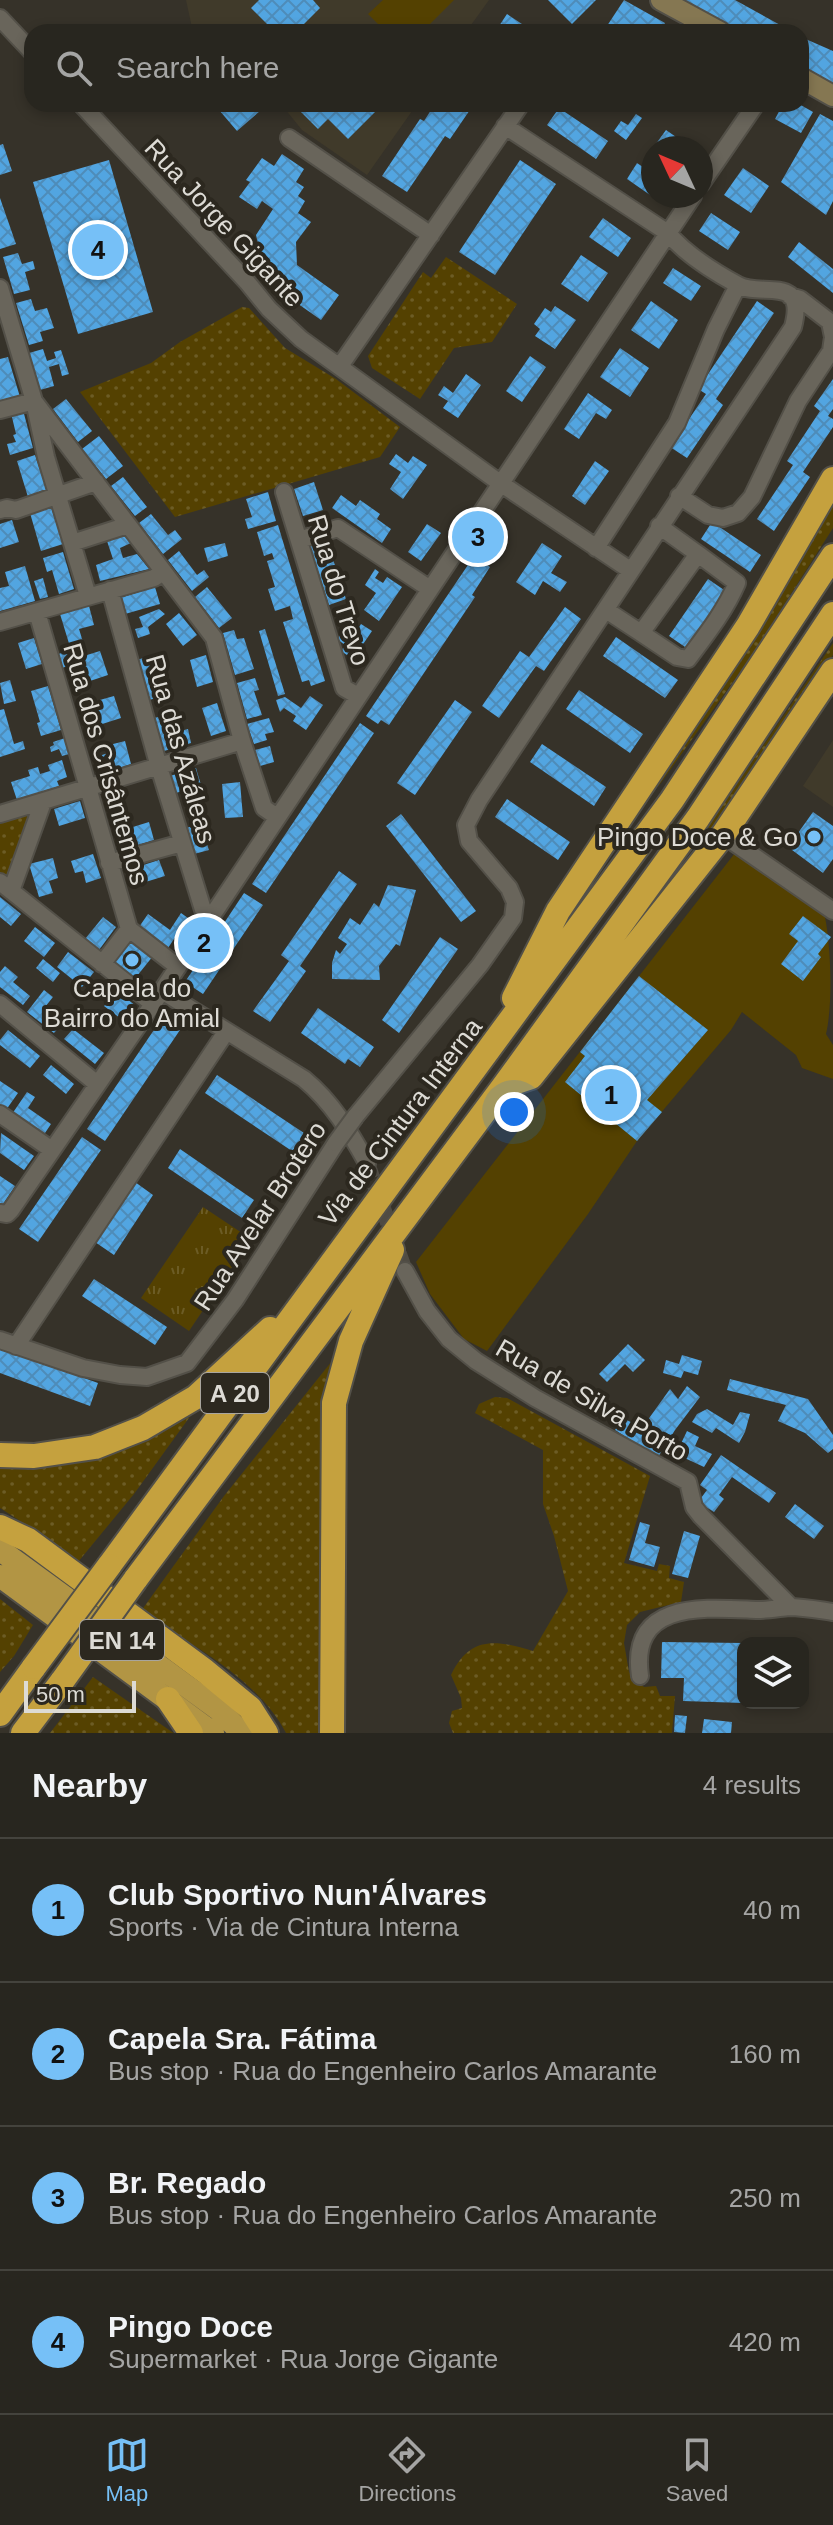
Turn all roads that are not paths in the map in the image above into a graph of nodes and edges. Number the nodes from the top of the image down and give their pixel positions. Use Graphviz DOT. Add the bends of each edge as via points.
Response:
graph roads {
  1 [pos="661,0"];
  2 [pos="0,18"];
  3 [pos="705,24"];
  4 [pos="24,44"];
  5 [pos="809,82"];
  6 [pos="833,96"];
  7 [pos="88,112"];
  8 [pos="515,112"];
  9 [pos="750,112"];
  10 [pos="505,126"];
  11 [pos="289,138"];
  12 [pos="713,167"];
  13 [pos="685,208"];
  14 [pos="668,233"];
  15 [pos="431,235"];
  16 [pos="741,287"];
  17 [pos="790,296"];
  18 [pos="1,298"];
  19 [pos="340,366"];
  20 [pos="34,401"];
  21 [pos="0,410"];
  22 [pos="833,479"];
  23 [pos="500,483"];
  24 [pos="98,486"];
  25 [pos="284,492"];
  26 [pos="679,496"];
  27 [pos="58,497"];
  28 [pos="8,510"];
  29 [pos="0,520"];
  30 [pos="128,525"];
  31 [pos="659,526"];
  32 [pos="299,540"];
  33 [pos="72,543"];
  34 [pos="596,548"];
  35 [pos="698,554"];
  36 [pos="833,556"];
  37 [pos="630,570"];
  38 [pos="163,572"];
  39 [pos="430,589"];
  40 [pos="110,590"];
  41 [pos="88,596"];
  42 [pos="606,610"];
  43 [pos="37,612"];
  44 [pos="833,614"];
  45 [pos="0,622"];
  46 [pos="641,633"];
  47 [pos="833,671"];
  48 [pos="358,696"];
  49 [pos="242,741"];
  50 [pos="159,767"];
  51 [pos="88,789"];
  52 [pos="43,802"];
  53 [pos="3,813"];
  54 [pos="277,817"];
  55 [pos="723,835"];
  56 [pos="182,843"];
  57 [pos="109,863"];
  58 [pos="6,886"];
  59 [pos="833,911"];
  60 [pos="211,918"];
  61 [pos="129,929"];
  62 [pos="102,964"];
  63 [pos="178,967"];
  64 [pos="158,998"];
  65 [pos="0,1004"];
  66 [pos="226,1032"];
  67 [pos="488,1050"];
  68 [pos="97,1084"];
  69 [pos="503,1087"];
  70 [pos="0,1114"];
  71 [pos="52,1150"];
  72 [pos="367,1163"];
  73 [pos="409,1211"];
  74 [pos="0,1213"];
  75 [pos="405,1271"];
  76 [pos="300,1305"];
  77 [pos="8,1343"];
  78 [pos="0,1455"];
  79 [pos="0,1527"];
  80 [pos="0,1550"];
  81 [pos="0,1576"];
  82 [pos="791,1607"];
  83 [pos="833,1612"];
  84 [pos="640,1676"];
  85 [pos="57,1688"];
  86 [pos="168,1699"];
  87 [pos="4,1706"];
  88 [pos="23,1733"];
  89 [pos="34,1733"];
  90 [pos="191,1733"];
  91 [pos="213,1733"];
  92 [pos="242,1733"];
  93 [pos="266,1733"];
  94 [pos="332,1733"];
  1 -- 3 [label="main road"];
  2 -- 4 [label="street"];
  5 -- 6 [label="main road"];
  7 -- 19 [label="street, Rua Jorge Gigante" via="269,309"];
  8 -- 10 [label="street"];
  9 -- 12 [label="street"];
  10 -- 14 [label="street"];
  10 -- 15 [label="street"];
  11 -- 15 [label="street"];
  13 -- 14 [label="street"];
  14 -- 16 [label="street"];
  14 -- 23 [label="street"];
  15 -- 19 [label="street"];
  16 -- 17 [label="street" via="779,289"];
  16 -- 34 [label="street" via="716,329 677,423"];
  17 -- 26 [label="street" via="795,306 793,327"];
  17 -- 26 [label="street" via="830,322 831,351 798,401 752,497 738,513 723,518 708,515"];
  18 -- 20 [label="street"];
  19 -- 23 [label="street, Rua Jorge Gigante"];
  20 -- 21 [label="street"];
  20 -- 24 [label="street"];
  20 -- 27 [label="street"];
  22 -- 67 [label="highway" via="748,626 558,911"];
  23 -- 34 [label="street, Rua Jorge Gigante"];
  23 -- 39 [label="street"];
  24 -- 27 [label="street"];
  24 -- 30 [label="street"];
  25 -- 32 [label="street, Rua do Trevo"];
  26 -- 31 [label="street"];
  27 -- 28 [label="street"];
  27 -- 33 [label="street"];
  28 -- 29 [label="street"];
  30 -- 33 [label="street"];
  30 -- 38 [label="street"];
  31 -- 35 [label="street"];
  31 -- 37 [label="street"];
  32 -- 39 [label="street" via="338,528"];
  32 -- 48 [label="street, Rua do Trevo" via="344,688"];
  33 -- 41 [label="street"];
  34 -- 37 [label="street, Rua Jorge Gigante"];
  35 -- 46 [label="street"];
  35 -- 46 [label="street" via="737,583 701,641 688,659"];
  36 -- 67 [label="highway, Via de Cintura Interna / A 20" via="672,800"];
  37 -- 42 [label="street"];
  38 -- 40 [label="street"];
  38 -- 49 [label="street" via="214,638"];
  39 -- 48 [label="street"];
  40 -- 41 [label="street"];
  40 -- 50 [label="street, Rua das Azáleas"];
  41 -- 43 [label="street"];
  42 -- 46 [label="street"];
  42 -- 77 [label="street, Rua Avelar Brotero, bridge" via="466,825 469,841 509,888 515,902 513,918 355,1117 235,1300 187,1363 147,1377 120,1375"];
  43 -- 45 [label="street"];
  43 -- 51 [label="street, Rua dos Crisântemos"];
  44 -- 69 [label="highway, A 20" via="698,818"];
  47 -- 55 [label="highway"];
  48 -- 54 [label="street"];
  49 -- 50 [label="street"];
  49 -- 54 [label="street" via="264,808"];
  50 -- 51 [label="street"];
  50 -- 56 [label="street, Rua das Azáleas"];
  51 -- 52 [label="street"];
  51 -- 57 [label="street, Rua dos Crisântemos"];
  52 -- 53 [label="street"];
  52 -- 58 [label="street"];
  54 -- 60 [label="street"];
  55 -- 59 [label="street"];
  55 -- 69 [label="highway" via="531,1077"];
  56 -- 57 [label="street"];
  56 -- 60 [label="street, Rua das Azáleas" via="204,913"];
  57 -- 61 [label="street, Rua dos Crisântemos"];
  58 -- 62 [label="street"];
  60 -- 63 [label="street"];
  61 -- 62 [label="street"];
  61 -- 63 [label="street"];
  62 -- 64 [label="street"];
  63 -- 64 [label="street"];
  64 -- 66 [label="street"];
  64 -- 68 [label="street"];
  65 -- 68 [label="street"];
  66 -- 72 [label="street" via="320,1092"];
  66 -- 77 [label="street"];
  67 -- 76 [label="highway, Via de Cintura Interna / A 20"];
  68 -- 71 [label="street"];
  69 -- 73 [label="highway, A 20"];
  70 -- 71 [label="street"];
  71 -- 74 [label="street" via="11,1210"];
  73 -- 85 [label="highway, A 20, bridge"];
  73 -- 94 [label="highway" via="351,1341 334,1403"];
  75 -- 82 [label="street, Rua de Silva Porto" via="449,1339 476,1361 688,1482 701,1516"];
  76 -- 78 [label="highway" via="196,1397 143,1428 95,1447"];
  76 -- 87 [label="highway, Via de Cintura Interna / A 20, bridge"];
  79 -- 93 [label="highway" via="28,1540 205,1671 250,1708"];
  80 -- 92 [label="highway, EN 14" via="218,1709"];
  81 -- 86 [label="highway, EN 14"];
  82 -- 83 [label="street"];
  82 -- 84 [label="street" via="666,1615 643,1639"];
  85 -- 88 [label="highway, A 20"];
  85 -- 89 [label="highway"];
  86 -- 90 [label="highway"];
  86 -- 91 [label="highway, EN 14"];
}
